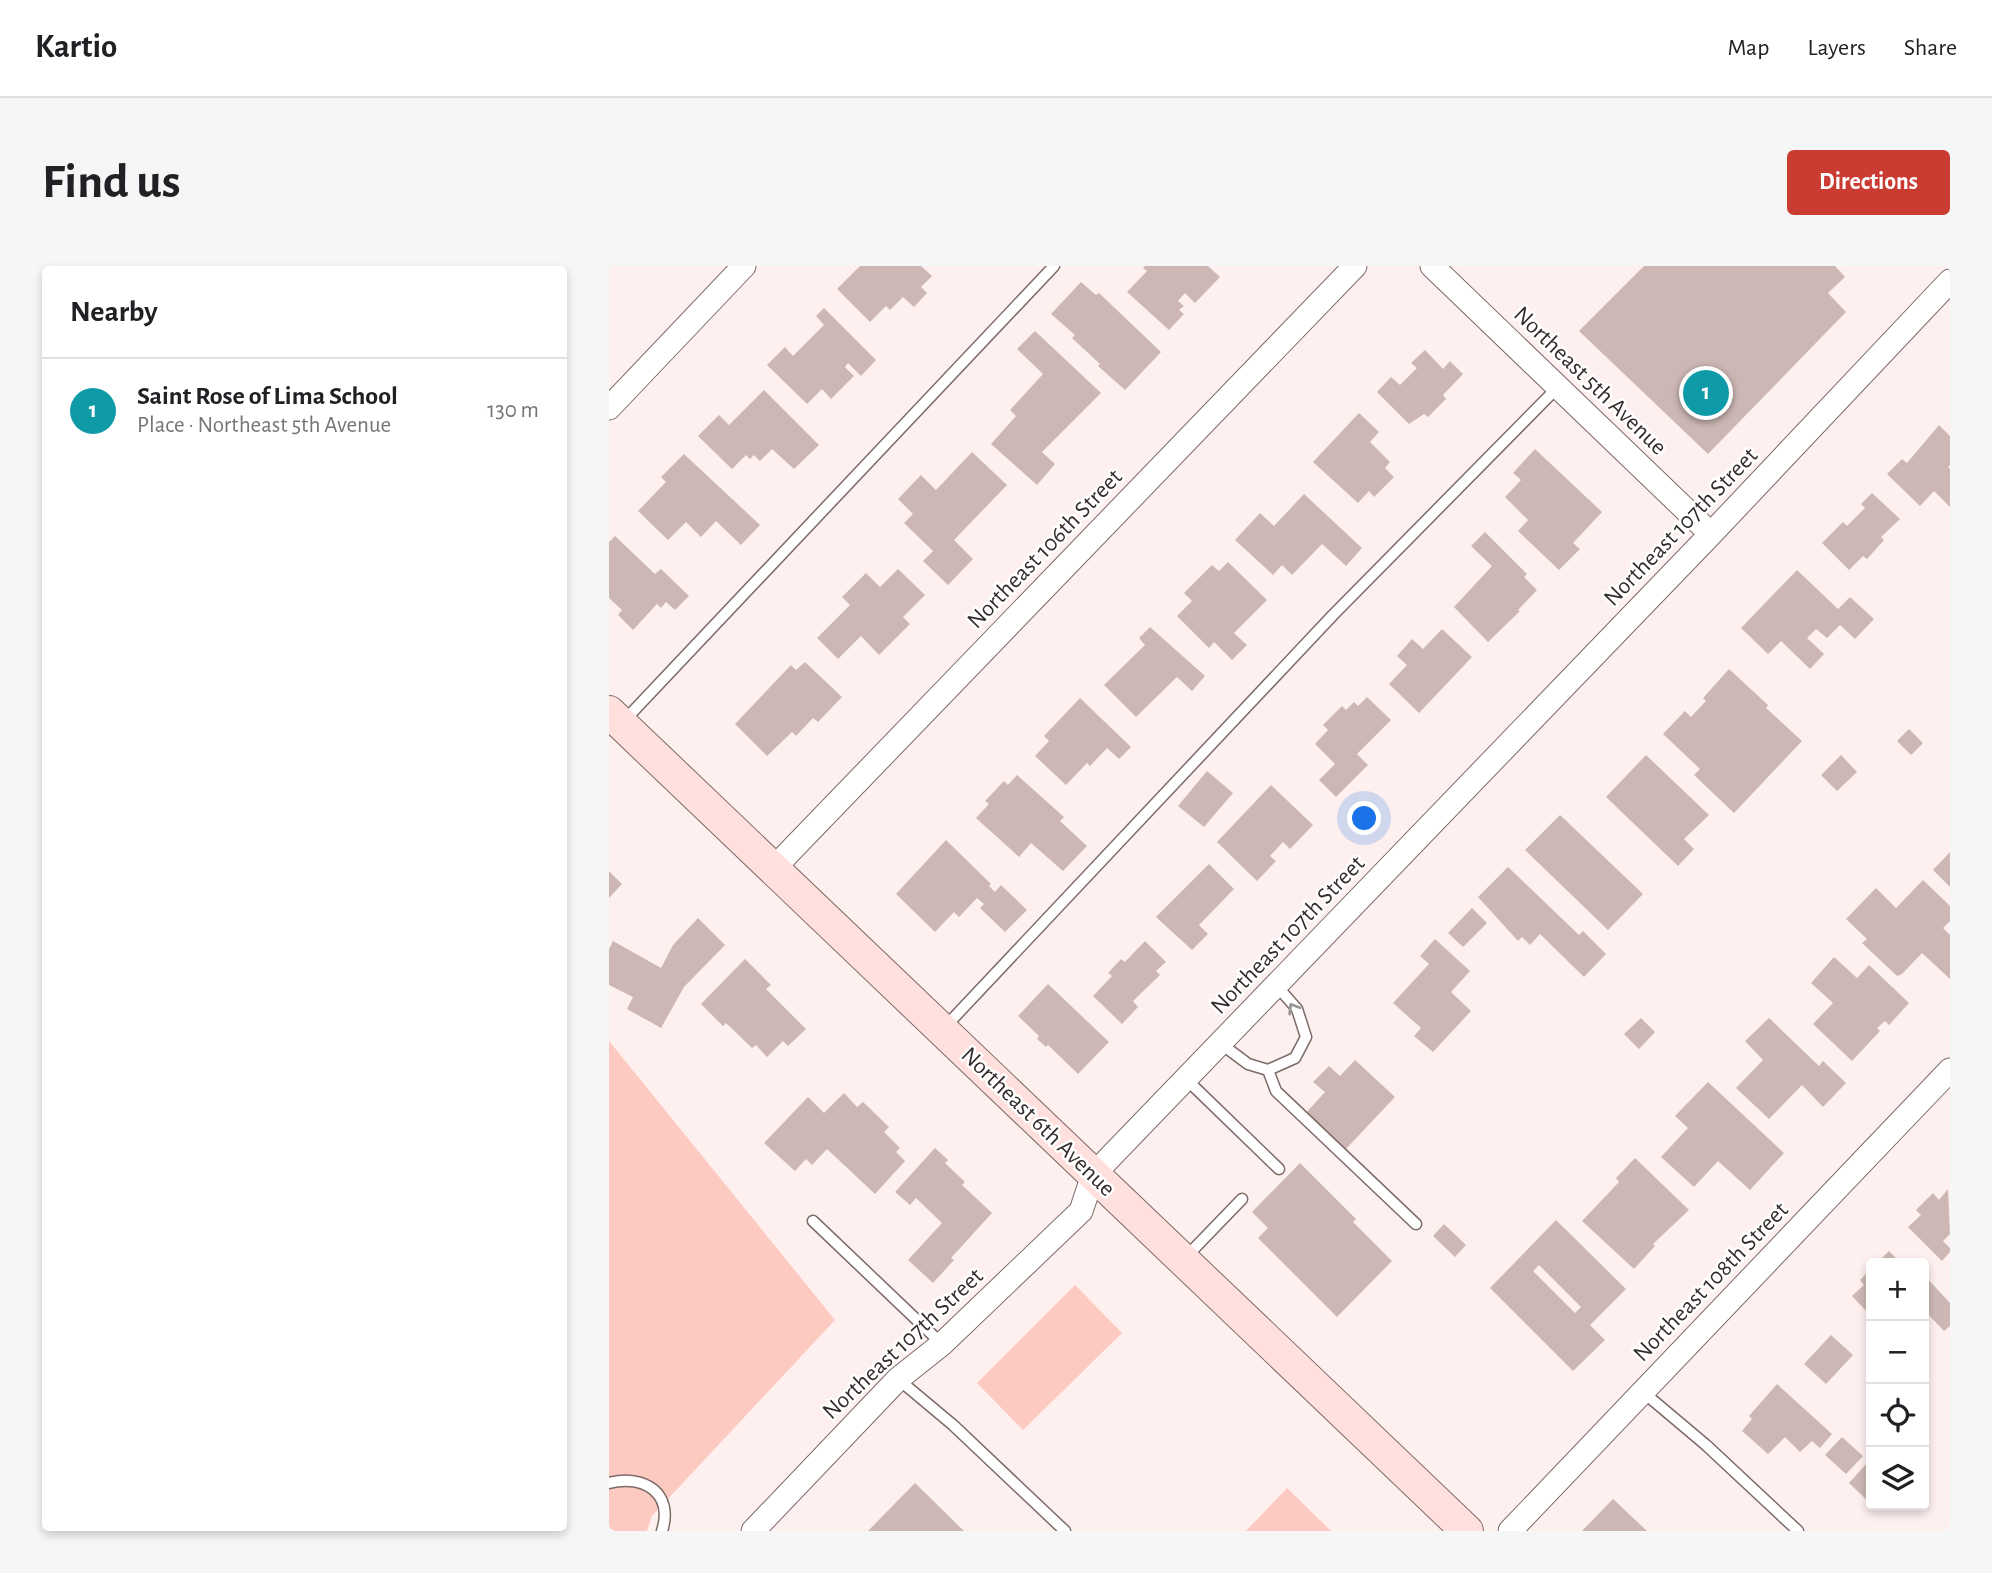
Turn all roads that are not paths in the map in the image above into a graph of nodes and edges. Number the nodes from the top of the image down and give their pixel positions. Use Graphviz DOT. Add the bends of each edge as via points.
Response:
graph roads {
  1 [pos="744,266"];
  2 [pos="1054,266"];
  3 [pos="1355,266"];
  4 [pos="1432,266"];
  5 [pos="1950,281"];
  6 [pos="1557,387"];
  7 [pos="609,408"];
  8 [pos="1711,534"];
  9 [pos="615,718"];
  10 [pos="773,869"];
  11 [pos="1276,985"];
  12 [pos="942,1030"];
  13 [pos="1220,1043"];
  14 [pos="1268,1070"];
  15 [pos="1950,1070"];
  16 [pos="1186,1079"];
  17 [pos="1279,1168"];
  18 [pos="1093,1175"];
  19 [pos="1242,1199"];
  20 [pos="813,1221"];
  21 [pos="1416,1224"];
  22 [pos="1183,1260"];
  23 [pos="942,1344"];
  24 [pos="898,1379"];
  25 [pos="1643,1392"];
  26 [pos="609,1483"];
  27 [pos="662,1531"];
  28 [pos="753,1531"];
  29 [pos="1066,1531"];
  30 [pos="1467,1531"];
  31 [pos="1510,1531"];
  32 [pos="1798,1531"];
  1 -- 7 [label="street"];
  2 -- 9 [label="lane"];
  3 -- 10 [label="street, Northeast 106th Street"];
  4 -- 6 [label="street, Northeast 5th Avenue"];
  5 -- 8 [label="street, Northeast 107th Street"];
  6 -- 8 [label="street, Northeast 5th Avenue"];
  6 -- 12 [label="lane" via="1333,615"];
  8 -- 11 [label="street, Northeast 107th Street"];
  9 -- 10 [label="main road, Northeast 6th Avenue"];
  10 -- 12 [label="main road, Northeast 6th Avenue"];
  11 -- 13 [label="street, Northeast 107th Street"];
  14 -- 11 [label="lane, one-way" via="1295,1059 1306,1037 1297,1009"];
  12 -- 18 [label="main road, Northeast 6th Avenue"];
  13 -- 14 [label="lane" via="1248,1064"];
  13 -- 16 [label="street, Northeast 107th Street"];
  14 -- 21 [label="lane" via="1276,1091"];
  15 -- 25 [label="street, Northeast 108th Street"];
  16 -- 17 [label="lane"];
  16 -- 18 [label="street, Northeast 107th Street"];
  18 -- 22 [label="main road, Northeast 6th Avenue"];
  18 -- 23 [label="street, Northeast 107th Street" via="1081,1211"];
  19 -- 22 [label="lane"];
  20 -- 23 [label="lane"];
  22 -- 30 [label="main road, Northeast 6th Avenue"];
  23 -- 24 [label="street, Northeast 107th Street"];
  24 -- 28 [label="street, Northeast 107th Street"];
  24 -- 29 [label="lane"];
  25 -- 31 [label="street, Northeast 108th Street"];
  25 -- 32 [label="lane"];
  26 -- 27 [label="lane" via="636,1481 654,1489 666,1515"];
}
